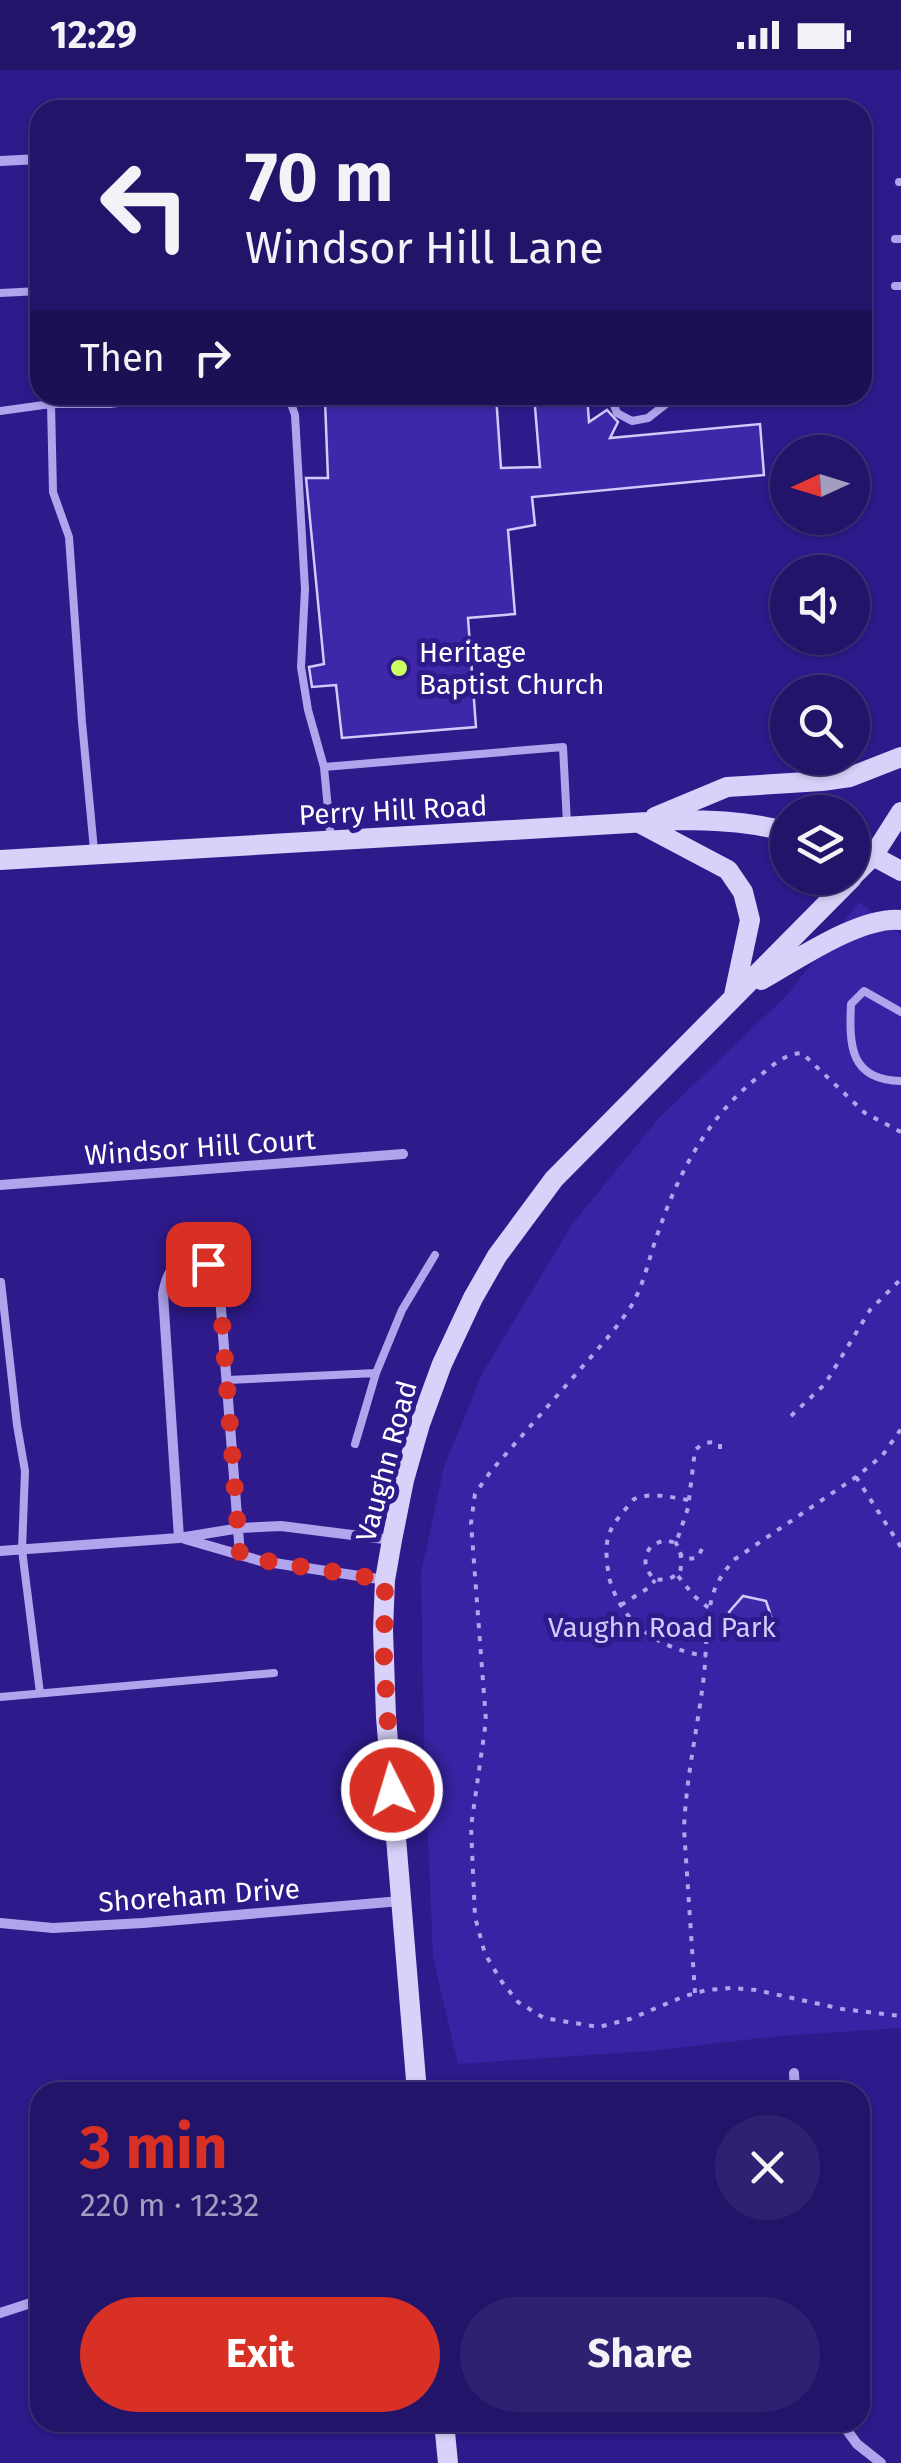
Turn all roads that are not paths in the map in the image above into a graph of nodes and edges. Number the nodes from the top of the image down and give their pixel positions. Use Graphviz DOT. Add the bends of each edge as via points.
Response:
graph roads {
  1 [pos="30,159"];
  2 [pos="0,161"];
  3 [pos="30,291"];
  4 [pos="0,293"];
  5 [pos="44,405"];
  6 [pos="51,405"];
  7 [pos="291,405"];
  8 [pos="614,405"];
  9 [pos="665,405"];
  10 [pos="0,411"];
  11 [pos="901,757"];
  12 [pos="324,767"];
  13 [pos="901,812"];
  14 [pos="639,823"];
  15 [pos="770,827"];
  16 [pos="568,828"];
  17 [pos="331,841"];
  18 [pos="870,845"];
  19 [pos="95,854"];
  20 [pos="870,856"];
  21 [pos="0,860"];
  22 [pos="901,871"];
  23 [pos="834,895"];
  24 [pos="901,920"];
  25 [pos="736,995"];
  26 [pos="901,1012"];
  27 [pos="901,1081"];
  28 [pos="403,1154"];
  29 [pos="0,1185"];
  30 [pos="435,1255"];
  31 [pos="1,1282"];
  32 [pos="376,1373"];
  33 [pos="227,1380"];
  34 [pos="355,1444"];
  35 [pos="240,1528"];
  36 [pos="180,1538"];
  37 [pos="392,1540"];
  38 [pos="0,1550"];
  39 [pos="22,1550"];
  40 [pos="240,1555"];
  41 [pos="385,1580"];
  42 [pos="274,1674"];
  43 [pos="40,1693"];
  44 [pos="0,1697"];
  45 [pos="401,1900"];
  46 [pos="0,1923"];
  47 [pos="794,2073"];
  48 [pos="416,2082"];
  49 [pos="794,2082"];
  50 [pos="30,2303"];
  51 [pos="0,2313"];
  52 [pos="445,2432"];
  53 [pos="848,2432"];
  54 [pos="448,2463"];
  55 [pos="881,2463"];
  1 -- 2 [label="street"];
  3 -- 4 [label="lane"];
  5 -- 10 [label="lane"];
  6 -- 19 [label="lane" via="53,492 69,537"];
  7 -- 12 [label="lane" via="305,589 301,667"];
  8 -- 9 [label="lane" via="632,421"];
  11 -- 14 [label="main road" via="850,777 727,787"];
  12 -- 16 [label="lane" via="564,747"];
  12 -- 17 [label="lane"];
  13 -- 18 [label="main road, Vaughn Road"];
  14 -- 15 [label="main road, Perry Hill Road" via="704,820"];
  14 -- 16 [label="main road, Perry Hill Road"];
  14 -- 25 [label="main road" via="728,870 743,892 750,920"];
  16 -- 17 [label="main road, Perry Hill Road"];
  17 -- 19 [label="main road, Perry Hill Road"];
  19 -- 21 [label="main road, Perry Hill Road"];
  20 -- 22 [label="main road"];
  23 -- 25 [label="main road, Vaughn Road"];
  24 -- 25 [label="main road" via="854,928"];
  25 -- 37 [label="main road, Vaughn Road" via="554,1179 497,1256 442,1364"];
  26 -- 27 [label="lane" via="864,991 851,1004 849,1037 858,1064 875,1078"];
  28 -- 29 [label="street, Windsor Hill Court"];
  30 -- 32 [label="lane"];
  31 -- 39 [label="lane" via="24,1472"];
  32 -- 33 [label="lane"];
  32 -- 34 [label="lane"];
  33 -- 35 [label="street"];
  33 -- 36 [label="street" via="219,1283 208,1264 195,1257 180,1261 166,1276 163,1294"];
  35 -- 36 [label="street"];
  35 -- 37 [label="street" via="281,1526"];
  35 -- 40 [label="street"];
  36 -- 39 [label="street"];
  36 -- 40 [label="street"];
  37 -- 41 [label="main road, Vaughn Road"];
  38 -- 39 [label="street"];
  39 -- 43 [label="lane"];
  40 -- 41 [label="street"];
  41 -- 45 [label="main road, Vaughn Road" via="386,1717"];
  42 -- 43 [label="lane"];
  43 -- 44 [label="lane"];
  45 -- 46 [label="street, Shoreham Drive" via="143,1924"];
  45 -- 48 [label="main road, Vaughn Road"];
  47 -- 49 [label="street"];
  50 -- 51 [label="street"];
  52 -- 54 [label="main road"];
  53 -- 55 [label="street"];
}
